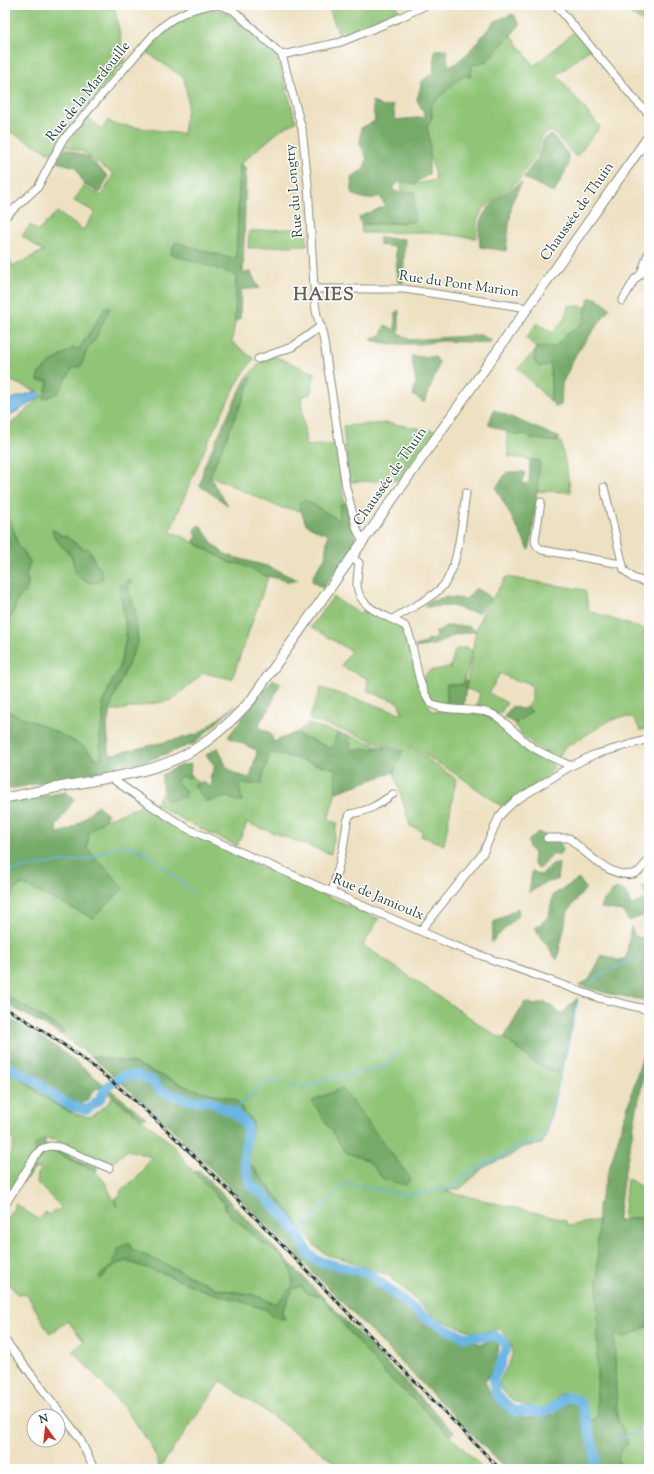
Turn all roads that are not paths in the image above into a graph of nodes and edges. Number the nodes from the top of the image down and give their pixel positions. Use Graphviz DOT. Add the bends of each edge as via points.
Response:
graph roads {
  1 [pos="212,5"];
  2 [pos="227,5"];
  3 [pos="426,5"];
  4 [pos="556,5"];
  5 [pos="233,10"];
  6 [pos="282,55"];
  7 [pos="649,114"];
  8 [pos="649,136"];
  9 [pos="5,217"];
  10 [pos="649,251"];
  11 [pos="315,289"];
  12 [pos="622,301"];
  13 [pos="528,308"];
  14 [pos="321,326"];
  15 [pos="258,359"];
  16 [pos="604,488"];
  17 [pos="466,493"];
  18 [pos="541,502"];
  19 [pos="363,541"];
  20 [pos="352,557"];
  21 [pos="621,564"];
  22 [pos="649,583"];
  23 [pos="393,619"];
  24 [pos="649,738"];
  25 [pos="571,766"];
  26 [pos="111,778"];
  27 [pos="393,794"];
  28 [pos="5,798"];
  29 [pos="548,838"];
  30 [pos="649,860"];
  31 [pos="332,892"];
  32 [pos="421,930"];
  33 [pos="649,1010"];
  34 [pos="109,1168"];
  35 [pos="5,1205"];
  36 [pos="5,1340"];
  37 [pos="94,1469"];
  1 -- 5 [label="street, Rue de la Mardouille"];
  1 -- 9 [label="street, Rue de la Mardouille" via="180,14 166,22 154,34 62,141 38,187"];
  2 -- 5 [label="street"];
  3 -- 6 [label="street" via="342,42"];
  4 -- 7 [label="street"];
  5 -- 6 [label="street, Rue de la Mardouille"];
  6 -- 11 [label="street, Rue du Longtry" via="302,129"];
  8 -- 13 [label="main road, Chaussée de Thuin"];
  10 -- 12 [label="street" via="641,274 635,279"];
  11 -- 13 [label="street, Rue du Pont Marion" via="404,289"];
  11 -- 14 [label="street, Rue du Longtry" via="317,314"];
  13 -- 19 [label="main road, Chaussée de Thuin"];
  14 -- 15 [label="street" via="292,347"];
  14 -- 19 [label="street, Rue du Longtry" via="346,487 357,530"];
  16 -- 21 [label="street"];
  17 -- 23 [label="street" via="454,566 449,578 430,597"];
  18 -- 21 [label="street" via="535,540 539,548"];
  19 -- 20 [label="main road, Chaussée de Thuin"];
  20 -- 23 [label="street" via="359,563 357,585 364,603"];
  20 -- 26 [label="main road, Chaussée de Thuin" via="251,700 234,718 188,754 146,771"];
  21 -- 22 [label="street" via="633,578"];
  23 -- 25 [label="street" via="408,630 421,682 433,705 493,715 529,744"];
  24 -- 25 [label="street" via="593,755"];
  25 -- 32 [label="street" via="515,801 504,811 483,853"];
  26 -- 28 [label="main road, Chaussée de Thuin"];
  26 -- 31 [label="street, Rue de Jamioulx" via="188,829"];
  27 -- 31 [label="street" via="371,809 350,814"];
  29 -- 30 [label="street" via="569,838 597,863 621,873 638,872"];
  31 -- 32 [label="street, Rue de Jamioulx"];
  32 -- 33 [label="street, Rue de Jamioulx" via="598,998"];
  34 -- 35 [label="street" via="59,1147 41,1149 34,1156"];
  36 -- 37 [label="street" via="79,1437"];
}
